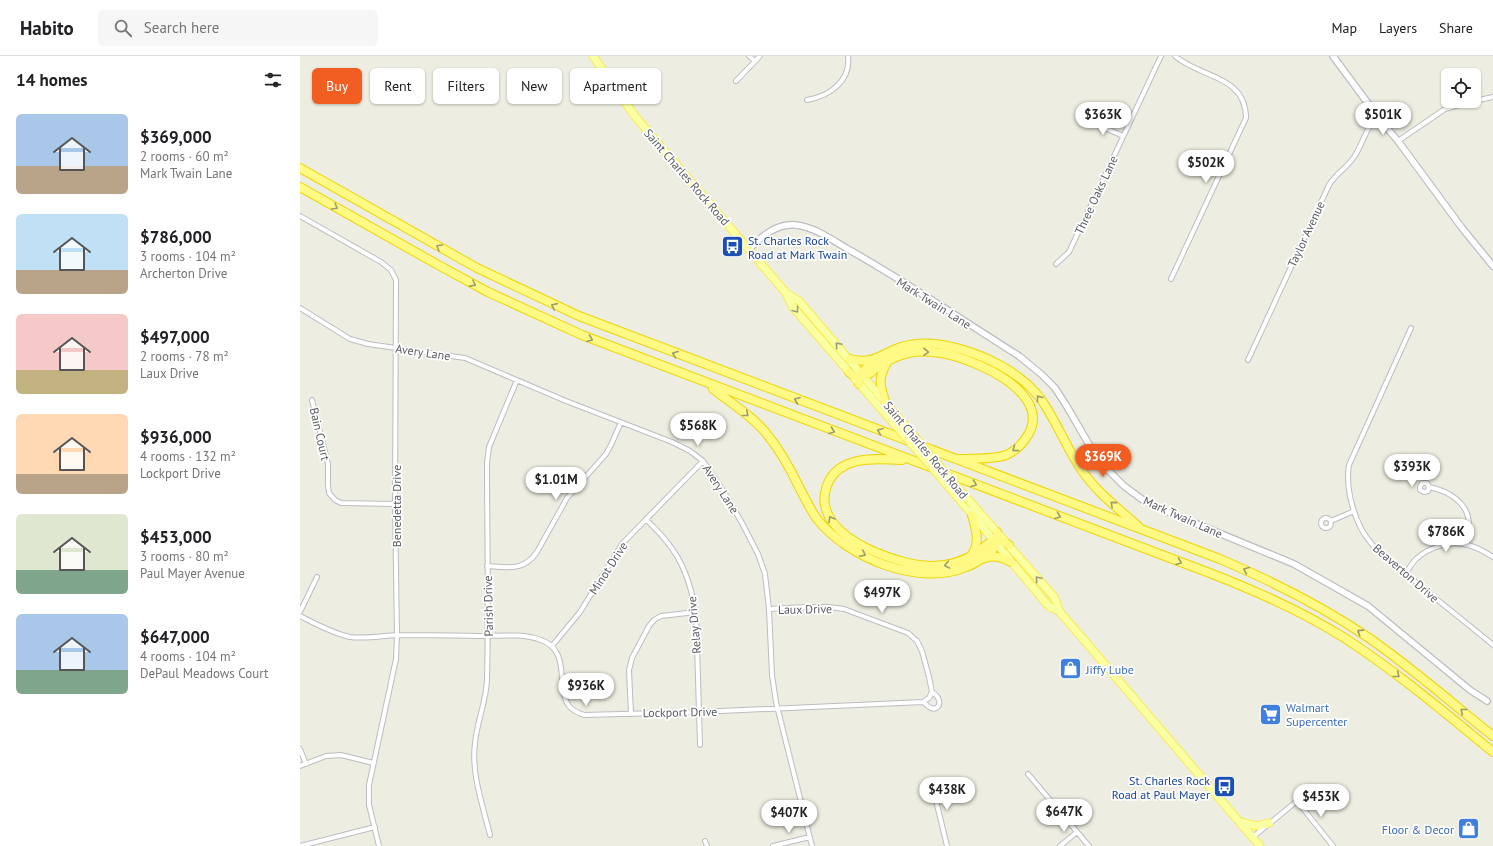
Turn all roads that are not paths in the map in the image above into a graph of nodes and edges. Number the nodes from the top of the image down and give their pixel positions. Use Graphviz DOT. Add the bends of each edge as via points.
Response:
graph roads {
  1 [pos="593,56"];
  2 [pos="749,56"];
  3 [pos="760,56"];
  4 [pos="848,56"];
  5 [pos="1161,56"];
  6 [pos="1175,56"];
  7 [pos="1333,56"];
  8 [pos="755,61"];
  9 [pos="736,81"];
  10 [pos="1493,97"];
  11 [pos="808,100"];
  12 [pos="1481,100"];
  13 [pos="1449,108"];
  14 [pos="1377,116"];
  15 [pos="1089,121"];
  16 [pos="1123,136"];
  17 [pos="1398,141"];
  18 [pos="300,168"];
  19 [pos="300,187"];
  20 [pos="300,216"];
  21 [pos="749,249"];
  22 [pos="1056,264"];
  23 [pos="1493,266"];
  24 [pos="1171,279"];
  25 [pos="786,293"];
  26 [pos="300,308"];
  27 [pos="1411,328"];
  28 [pos="396,349"];
  29 [pos="876,359"];
  30 [pos="850,360"];
  31 [pos="888,360"];
  32 [pos="1248,360"];
  33 [pos="849,372"];
  34 [pos="861,378"];
  35 [pos="517,380"];
  36 [pos="704,382"];
  37 [pos="312,400"];
  38 [pos="885,407"];
  39 [pos="621,422"];
  40 [pos="955,460"];
  41 [pos="911,461"];
  42 [pos="703,462"];
  43 [pos="1429,487"];
  44 [pos="395,504"];
  45 [pos="1354,511"];
  46 [pos="972,515"];
  47 [pos="646,520"];
  48 [pos="1331,522"];
  49 [pos="1142,530"];
  50 [pos="996,539"];
  51 [pos="1467,544"];
  52 [pos="1009,545"];
  53 [pos="1493,557"];
  54 [pos="969,558"];
  55 [pos="981,559"];
  56 [pos="1011,562"];
  57 [pos="487,566"];
  58 [pos="1405,574"];
  59 [pos="317,577"];
  60 [pos="769,610"];
  61 [pos="1059,611"];
  62 [pos="300,612"];
  63 [pos="696,612"];
  64 [pos="300,616"];
  65 [pos="397,635"];
  66 [pos="488,636"];
  67 [pos="1493,645"];
  68 [pos="552,646"];
  69 [pos="932,692"];
  70 [pos="1490,701"];
  71 [pos="924,702"];
  72 [pos="777,709"];
  73 [pos="699,712"];
  74 [pos="631,714"];
  75 [pos="1493,736"];
  76 [pos="700,745"];
  77 [pos="300,749"];
  78 [pos="1493,752"];
  79 [pos="373,763"];
  80 [pos="306,764"];
  81 [pos="300,766"];
  82 [pos="1028,774"];
  83 [pos="932,780"];
  84 [pos="1240,822"];
  85 [pos="1269,823"];
  86 [pos="374,827"];
  87 [pos="1077,832"];
  88 [pos="490,835"];
  89 [pos="810,837"];
  90 [pos="1253,837"];
  91 [pos="705,841"];
  92 [pos="300,846"];
  93 [pos="379,846"];
  94 [pos="707,846"];
  95 [pos="773,846"];
  96 [pos="812,846"];
  97 [pos="947,846"];
  98 [pos="1060,846"];
  99 [pos="1089,846"];
  100 [pos="1260,846"];
  101 [pos="1333,846"];
  1 -- 21 [label="main road, Saint Charles Rock Road" via="634,115"];
  2 -- 8 [label="street"];
  3 -- 8 [label="street"];
  4 -- 11 [label="street" via="847,72 840,84 828,93"];
  5 -- 16 [label="street, Three Oaks Lane"];
  6 -- 24 [label="street" via="1234,88 1241,97 1246,118"];
  7 -- 14 [label="street"];
  8 -- 9 [label="street"];
  10 -- 12 [label="street"];
  13 -- 17 [label="street"];
  14 -- 17 [label="street"];
  14 -- 32 [label="street, Taylor Avenue" via="1371,122 1353,159 1337,173 1329,185"];
  15 -- 16 [label="street"];
  16 -- 22 [label="street, Three Oaks Lane" via="1069,252"];
  17 -- 23 [label="street"];
  40 -- 18 [label="highway, one-way" via="613,330 552,304 466,262"];
  19 -- 36 [label="highway, one-way" via="514,305 582,335"];
  20 -- 28 [label="street, Benedetta Drive" via="391,270 396,280"];
  21 -- 25 [label="main road, Saint Charles Rock Road"];
  21 -- 70 [label="street, Mark Twain Lane" via="768,232 794,225 814,230 865,258 1019,356 1041,374 1063,399 1094,453 1124,486 1143,500 1294,564 1368,606 1470,690"];
  30 -- 25 [label="main road, Saint Charles Rock Road, one-way" via="800,301"];
  25 -- 33 [label="main road, Saint Charles Rock Road, one-way" via="792,306"];
  26 -- 28 [label="street, Avery Lane" via="350,339"];
  27 -- 45 [label="street, Beaverton Drive" via="1349,465 1348,483"];
  28 -- 35 [label="street, Avery Lane" via="465,358"];
  28 -- 44 [label="street, Benedetta Drive"];
  29 -- 30 [label="highway" via="864,362"];
  29 -- 34 [label="highway"];
  49 -- 29 [label="highway, one-way" via="1092,484 1081,470 1039,397 1016,376 976,354 938,344 902,347"];
  30 -- 34 [label="main road, Saint Charles Rock Road"];
  31 -- 34 [label="highway"];
  31 -- 38 [label="highway" via="880,380"];
  31 -- 40 [label="highway, one-way" via="919,352 937,352 952,356 972,362 998,375 1012,384 1029,402 1033,420 1030,432 1016,450 997,457"];
  33 -- 34 [label="highway"];
  34 -- 38 [label="main road, Saint Charles Rock Road"];
  35 -- 39 [label="street, Avery Lane"];
  35 -- 57 [label="street, Parish Drive" via="489,447"];
  36 -- 41 [label="highway, one-way"];
  36 -- 55 [label="highway, one-way" via="766,433 784,459 816,518 848,546 894,568 928,574 961,570"];
  37 -- 44 [label="street, Bain Court" via="328,464 329,493 341,503"];
  38 -- 46 [label="main road, Saint Charles Rock Road, bridge"];
  38 -- 50 [label="main road, Saint Charles Rock Road, bridge" via="897,416 972,505"];
  39 -- 42 [label="street, Avery Lane" via="672,442 690,451"];
  39 -- 57 [label="street" via="606,454 567,498 531,560 513,568"];
  40 -- 49 [label="highway"];
  54 -- 41 [label="highway, one-way" via="939,566 909,563 863,546 830,519 825,505 826,488 840,468 864,459"];
  41 -- 78 [label="highway, one-way" via="1207,572 1293,609 1366,652"];
  42 -- 47 [label="street, Minot Drive"];
  42 -- 60 [label="street, Avery Lane" via="724,492 758,554 765,574"];
  43 -- 51 [label="street" via="1451,495 1463,506 1469,525"];
  44 -- 65 [label="street, Benedetta Drive"];
  45 -- 48 [label="street"];
  45 -- 58 [label="street, Beaverton Drive" via="1371,543"];
  46 -- 50 [label="main road, Saint Charles Rock Road"];
  46 -- 54 [label="highway" via="977,541"];
  47 -- 63 [label="street, Relay Drive" via="667,542 683,568"];
  47 -- 68 [label="street, Minot Drive" via="622,544 580,612"];
  75 -- 49 [label="highway, one-way" via="1393,655 1322,608 1246,570"];
  50 -- 52 [label="highway"];
  50 -- 54 [label="highway"];
  50 -- 55 [label="highway"];
  50 -- 56 [label="main road, Saint Charles Rock Road"];
  51 -- 53 [label="street"];
  51 -- 58 [label="street" via="1432,548 1416,559"];
  61 -- 52 [label="main road, Saint Charles Rock Road, one-way" via="1054,597"];
  55 -- 56 [label="highway" via="995,556"];
  56 -- 61 [label="main road, Saint Charles Rock Road" via="1046,603"];
  57 -- 66 [label="street, Parish Drive"];
  58 -- 67 [label="street, Beaverton Drive"];
  59 -- 62 [label="street"];
  60 -- 69 [label="street, Laux Drive" via="806,607 844,609 908,633 917,641 922,651"];
  60 -- 72 [label="street, Avery Lane" via="772,675"];
  61 -- 84 [label="main road, Saint Charles Rock Road"];
  63 -- 73 [label="street, Relay Drive"];
  63 -- 74 [label="street" via="661,616 649,626 632,658 629,670"];
  64 -- 65 [label="street" via="336,633 352,637"];
  65 -- 66 [label="street"];
  65 -- 79 [label="street, Benedetta Drive" via="396,659"];
  66 -- 68 [label="street" via="530,636"];
  66 -- 88 [label="street, Parish Drive" via="487,682 474,757"];
  68 -- 74 [label="street, Lockport Drive" via="559,658 565,697 575,712 584,715"];
  69 -- 71 [label="street"];
  69 -- 71 [label="street, Lockport Drive" via="940,700 937,708 930,708"];
  71 -- 72 [label="street, Lockport Drive"];
  72 -- 73 [label="street, Lockport Drive"];
  72 -- 89 [label="street, Avery Lane"];
  73 -- 74 [label="street, Lockport Drive"];
  73 -- 76 [label="street, Relay Drive"];
  77 -- 80 [label="street"];
  79 -- 80 [label="street" via="341,755 326,756"];
  79 -- 86 [label="street, Benedetta Drive" via="369,805"];
  80 -- 81 [label="street"];
  82 -- 87 [label="street"];
  83 -- 97 [label="street"];
  84 -- 85 [label="main road" via="1257,826"];
  84 -- 90 [label="main road, Saint Charles Rock Road"];
  85 -- 90 [label="street"];
  85 -- 101 [label="street" via="1296,801"];
  86 -- 92 [label="street"];
  86 -- 93 [label="street, Benedetta Drive"];
  87 -- 98 [label="street"];
  87 -- 99 [label="street"];
  89 -- 95 [label="street"];
  89 -- 96 [label="street, Avery Lane"];
  90 -- 100 [label="main road, Saint Charles Rock Road"];
  91 -- 94 [label="street"];
}
